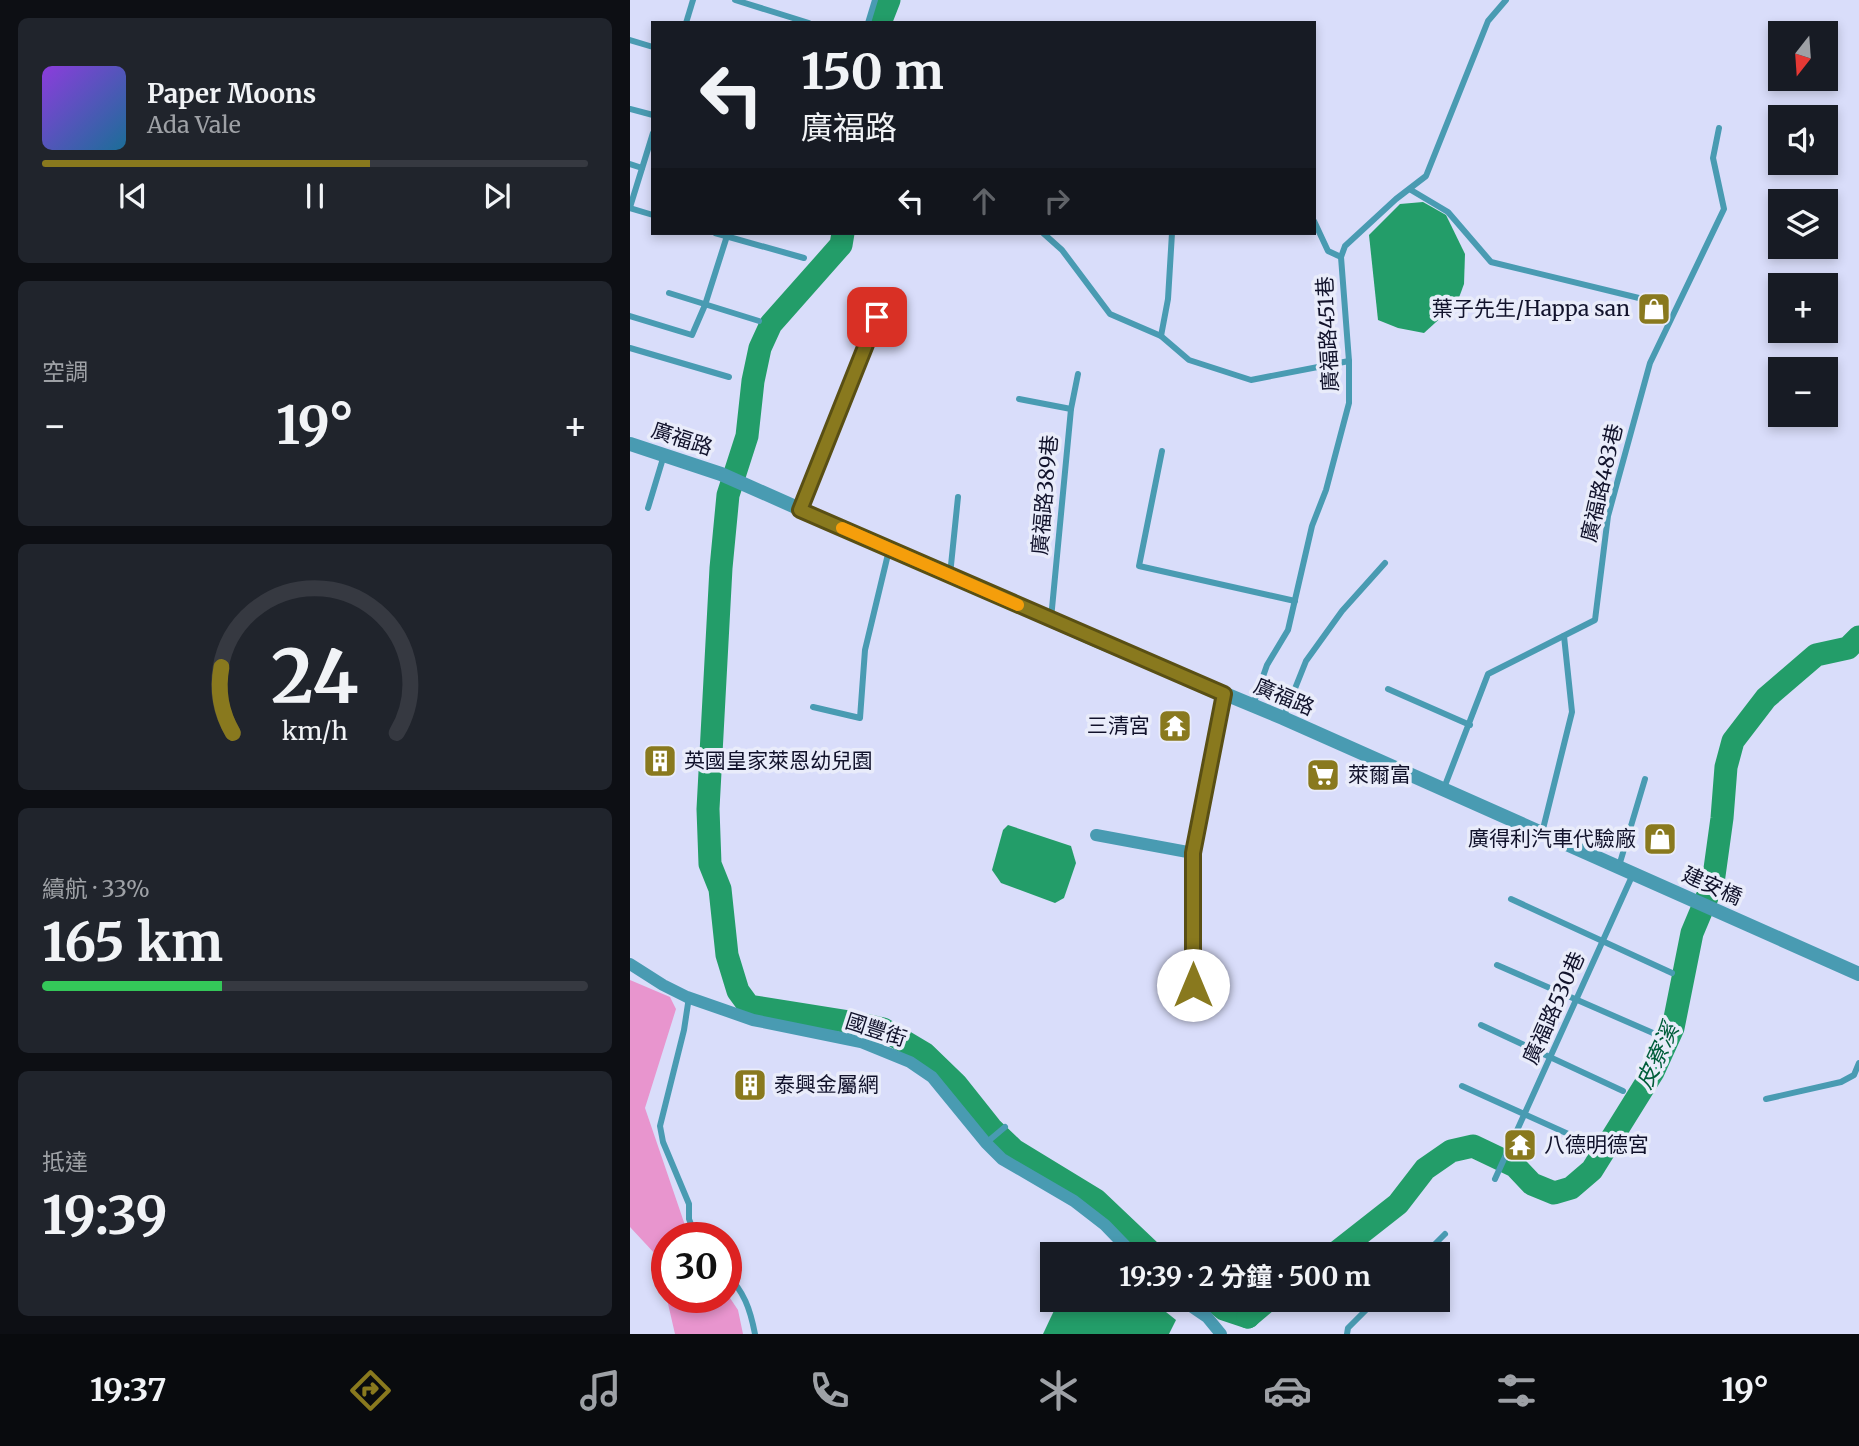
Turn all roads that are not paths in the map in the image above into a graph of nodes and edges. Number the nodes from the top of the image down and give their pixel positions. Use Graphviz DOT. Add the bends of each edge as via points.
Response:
graph roads {
  1 [pos="693,0"];
  2 [pos="735,0"];
  3 [pos="876,0"];
  4 [pos="1506,0"];
  5 [pos="688,21"];
  6 [pos="803,21"];
  7 [pos="869,21"];
  8 [pos="630,40"];
  9 [pos="651,46"];
  10 [pos="630,109"];
  11 [pos="651,114"];
  12 [pos="1718,128"];
  13 [pos="651,139"];
  14 [pos="630,164"];
  15 [pos="642,168"];
  16 [pos="1411,190"];
  17 [pos="630,208"];
  18 [pos="651,214"];
  19 [pos="1316,225"];
  20 [pos="723,235"];
  21 [pos="1045,235"];
  22 [pos="1172,235"];
  23 [pos="727,236"];
  24 [pos="1342,257"];
  25 [pos="804,258"];
  26 [pos="669,293"];
  27 [pos="705,305"];
  28 [pos="1657,305"];
  29 [pos="630,316"];
  30 [pos="877,317"];
  31 [pos="759,321"];
  32 [pos="1161,336"];
  33 [pos="630,348"];
  34 [pos="1349,361"];
  35 [pos="1078,374"];
  36 [pos="729,377"];
  37 [pos="1019,399"];
  38 [pos="1070,409"];
  39 [pos="630,444"];
  40 [pos="1162,451"];
  41 [pos="664,455"];
  42 [pos="958,497"];
  43 [pos="648,508"];
  44 [pos="800,510"];
  45 [pos="890,548"];
  46 [pos="1385,563"];
  47 [pos="950,575"];
  48 [pos="1295,601"];
  49 [pos="1051,620"];
  50 [pos="1564,636"];
  51 [pos="1388,689"];
  52 [pos="1224,694"];
  53 [pos="1253,706"];
  54 [pos="813,707"];
  55 [pos="1283,718"];
  56 [pos="1470,725"];
  57 [pos="1645,779"];
  58 [pos="1443,790"];
  59 [pos="1542,834"];
  60 [pos="1096,835"];
  61 [pos="1193,853"];
  62 [pos="1618,868"];
  63 [pos="1633,874"];
  64 [pos="1659,886"];
  65 [pos="1511,899"];
  66 [pos="1603,942"];
  67 [pos="630,964"];
  68 [pos="1497,965"];
  69 [pos="1672,973"];
  70 [pos="1859,974"];
  71 [pos="1193,985"];
  72 [pos="689,997"];
  73 [pos="1577,999"];
  74 [pos="1481,1025"];
  75 [pos="1653,1033"];
  76 [pos="1551,1056"];
  77 [pos="1859,1063"];
  78 [pos="1462,1086"];
  79 [pos="1623,1091"];
  80 [pos="1766,1099"];
  81 [pos="1525,1114"];
  82 [pos="1005,1127"];
  83 [pos="986,1143"];
  84 [pos="1595,1146"];
  85 [pos="1495,1179"];
  86 [pos="690,1222"];
  87 [pos="1446,1234"];
  88 [pos="1121,1242"];
  89 [pos="1438,1242"];
  90 [pos="742,1292"];
  91 [pos="1200,1312"];
  92 [pos="1364,1312"];
  93 [pos="755,1334"];
  94 [pos="1221,1334"];
  95 [pos="1347,1334"];
  1 -- 5 [label="lane"];
  2 -- 6 [label="lane"];
  3 -- 7 [label="lane"];
  4 -- 16 [label="lane, 廣福路451巷" via="1488,21 1426,176"];
  8 -- 9 [label="lane"];
  10 -- 11 [label="lane"];
  12 -- 50 [label="lane, 廣福路483巷" via="1713,158 1724,209 1650,363 1608,516 1595,620"];
  13 -- 15 [label="lane"];
  14 -- 15 [label="lane"];
  15 -- 17 [label="lane"];
  16 -- 24 [label="lane, 廣福路451巷" via="1345,246"];
  16 -- 28 [label="lane" via="1448,212 1491,262"];
  17 -- 18 [label="lane"];
  19 -- 24 [label="lane" via="1328,251"];
  20 -- 23 [label="lane"];
  21 -- 32 [label="lane" via="1110,314"];
  22 -- 32 [label="lane"];
  23 -- 25 [label="lane"];
  23 -- 27 [label="lane"];
  24 -- 34 [label="lane, 廣福路451巷"];
  26 -- 27 [label="lane"];
  27 -- 29 [label="lane" via="692,335"];
  27 -- 31 [label="lane"];
  30 -- 44 [label="lane"];
  32 -- 34 [label="lane" via="1189,360 1251,380"];
  33 -- 36 [label="lane"];
  34 -- 48 [label="lane, 廣福路451巷" via="1349,403"];
  35 -- 38 [label="lane, 廣福路389巷"];
  37 -- 38 [label="lane"];
  38 -- 49 [label="lane, 廣福路389巷"];
  39 -- 41 [label="street, 廣福路"];
  40 -- 48 [label="lane" via="1139,566"];
  41 -- 43 [label="lane"];
  41 -- 44 [label="street, 廣福路" via="721,474"];
  42 -- 47 [label="lane"];
  44 -- 45 [label="street, 廣福路"];
  45 -- 47 [label="street, 廣福路"];
  45 -- 54 [label="lane" via="865,650 860,718"];
  46 -- 55 [label="lane" via="1306,661"];
  47 -- 49 [label="street, 廣福路"];
  48 -- 53 [label="lane, 廣福路451巷" via="1288,631 1267,665"];
  49 -- 52 [label="street, 廣福路"];
  50 -- 56 [label="lane, 廣福路483巷" via="1488,674"];
  50 -- 59 [label="lane" via="1572,712"];
  51 -- 56 [label="lane"];
  52 -- 53 [label="street, 廣福路"];
  52 -- 61 [label="street"];
  53 -- 55 [label="street, 廣福路"];
  55 -- 58 [label="street, 廣福路"];
  56 -- 58 [label="lane, 廣福路483巷"];
  57 -- 62 [label="lane"];
  58 -- 59 [label="street, 廣福路"];
  59 -- 62 [label="street, 廣福路"];
  60 -- 61 [label="street"];
  61 -- 71 [label="street"];
  62 -- 63 [label="street, 廣福路"];
  63 -- 64 [label="street, 廣福路"];
  63 -- 66 [label="lane, 廣福路530巷"];
  64 -- 70 [label="street, 建安橋"];
  65 -- 66 [label="lane"];
  66 -- 69 [label="lane"];
  66 -- 73 [label="lane, 廣福路530巷"];
  67 -- 72 [label="street, 國豐街"];
  68 -- 73 [label="lane"];
  72 -- 83 [label="street, 國豐街" via="753,1020 861,1042 910,1062 932,1077"];
  72 -- 86 [label="lane" via="660,1126 689,1204"];
  73 -- 75 [label="lane"];
  73 -- 76 [label="lane, 廣福路530巷"];
  74 -- 76 [label="lane"];
  76 -- 79 [label="lane"];
  76 -- 81 [label="lane, 廣福路530巷"];
  77 -- 80 [label="lane" via="1854,1075 1841,1082"];
  78 -- 81 [label="lane"];
  81 -- 84 [label="lane"];
  81 -- 85 [label="lane, 廣福路530巷"];
  82 -- 83 [label="lane"];
  83 -- 88 [label="street, 國豐街" via="1002,1159 1084,1209"];
  87 -- 89 [label="lane"];
  90 -- 93 [label="lane"];
  91 -- 94 [label="street"];
  92 -- 95 [label="lane"];
}
